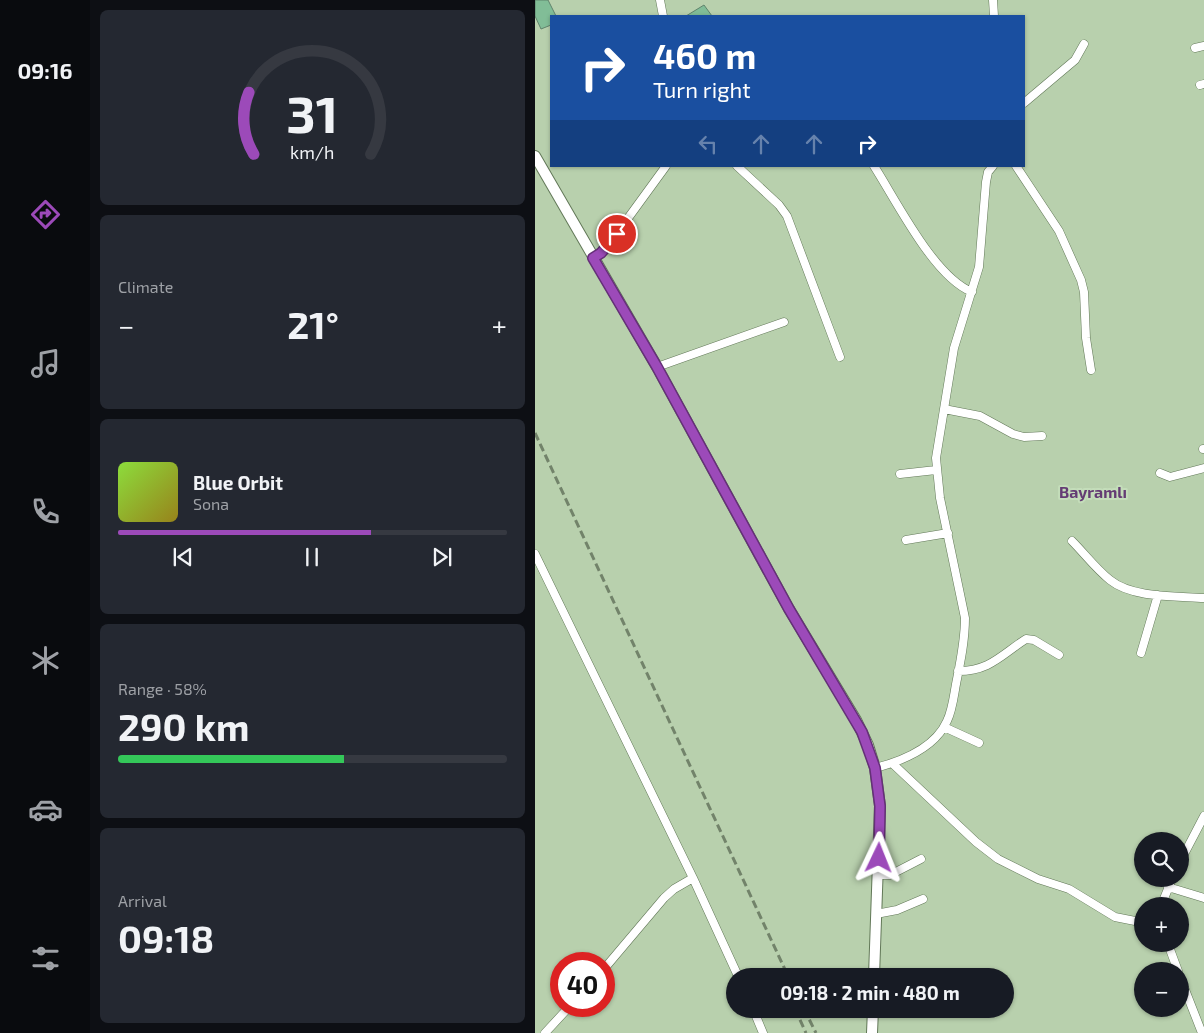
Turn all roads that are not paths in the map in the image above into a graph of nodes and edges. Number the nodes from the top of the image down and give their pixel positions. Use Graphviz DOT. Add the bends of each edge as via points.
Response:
graph roads {
  1 [pos="660,0"];
  2 [pos="993,0"];
  3 [pos="663,15"];
  4 [pos="994,15"];
  5 [pos="1084,44"];
  6 [pos="1204,46"];
  7 [pos="1195,48"];
  8 [pos="1025,102"];
  9 [pos="535,156"];
  10 [pos="665,167"];
  11 [pos="738,167"];
  12 [pos="875,167"];
  13 [pos="992,167"];
  14 [pos="1017,167"];
  15 [pos="593,258"];
  16 [pos="972,292"];
  17 [pos="784,322"];
  18 [pos="841,357"];
  19 [pos="657,367"];
  20 [pos="1091,370"];
  21 [pos="944,409"];
  22 [pos="1042,436"];
  23 [pos="1204,468"];
  24 [pos="936,470"];
  25 [pos="1160,473"];
  26 [pos="900,474"];
  27 [pos="948,533"];
  28 [pos="906,540"];
  29 [pos="1072,541"];
  30 [pos="535,554"];
  31 [pos="1157,595"];
  32 [pos="1204,598"];
  33 [pos="1141,653"];
  34 [pos="1059,655"];
  35 [pos="958,671"];
  36 [pos="944,727"];
  37 [pos="979,743"];
  38 [pos="893,764"];
  39 [pos="875,768"];
  40 [pos="1204,816"];
  41 [pos="1189,845"];
  42 [pos="921,859"];
  43 [pos="878,875"];
  44 [pos="693,878"];
  45 [pos="1168,887"];
  46 [pos="1164,897"];
  47 [pos="1204,898"];
  48 [pos="923,899"];
  49 [pos="876,914"];
  50 [pos="1134,921"];
  51 [pos="615,956"];
  52 [pos="734,968"];
  53 [pos="874,968"];
  54 [pos="1189,1000"];
  55 [pos="560,1017"];
  56 [pos="757,1018"];
  57 [pos="873,1018"];
  58 [pos="545,1033"];
  59 [pos="763,1033"];
  60 [pos="872,1033"];
  61 [pos="1202,1033"];
  1 -- 3 [label="street"];
  2 -- 4 [label="street"];
  5 -- 8 [label="street" via="1075,60"];
  6 -- 7 [label="street"];
  9 -- 15 [label="street"];
  10 -- 15 [label="street" via="607,247"];
  11 -- 18 [label="street" via="787,216"];
  12 -- 16 [label="street" via="936,264 955,283"];
  13 -- 16 [label="street" via="986,182 982,249"];
  14 -- 20 [label="street" via="1059,231 1081,280"];
  15 -- 19 [label="street"];
  16 -- 21 [label="street" via="954,348"];
  17 -- 19 [label="street"];
  19 -- 39 [label="street" via="789,609 856,720"];
  21 -- 22 [label="street" via="980,416 1013,434"];
  21 -- 24 [label="street"];
  23 -- 25 [label="street" via="1170,477"];
  24 -- 26 [label="street"];
  24 -- 27 [label="street"];
  27 -- 28 [label="street"];
  27 -- 35 [label="street" via="965,618"];
  29 -- 31 [label="street" via="1116,584"];
  30 -- 44 [label="street"];
  31 -- 32 [label="street"];
  31 -- 33 [label="street"];
  34 -- 35 [label="street" via="1034,640 1025,639 987,667"];
  35 -- 36 [label="street"];
  36 -- 37 [label="street"];
  36 -- 38 [label="street" via="924,747"];
  38 -- 39 [label="street"];
  38 -- 50 [label="street" via="998,859 1069,890 1115,917"];
  39 -- 43 [label="street" via="880,806"];
  40 -- 41 [label="street"];
  42 -- 43 [label="street" via="890,875"];
  43 -- 49 [label="street"];
  44 -- 51 [label="street" via="663,898"];
  44 -- 52 [label="street"];
  45 -- 46 [label="street"];
  45 -- 47 [label="street"];
  48 -- 49 [label="street" via="897,910"];
  49 -- 53 [label="street"];
  54 -- 61 [label="street"];
  55 -- 58 [label="street"];
  56 -- 59 [label="street"];
  57 -- 60 [label="street"];
}
